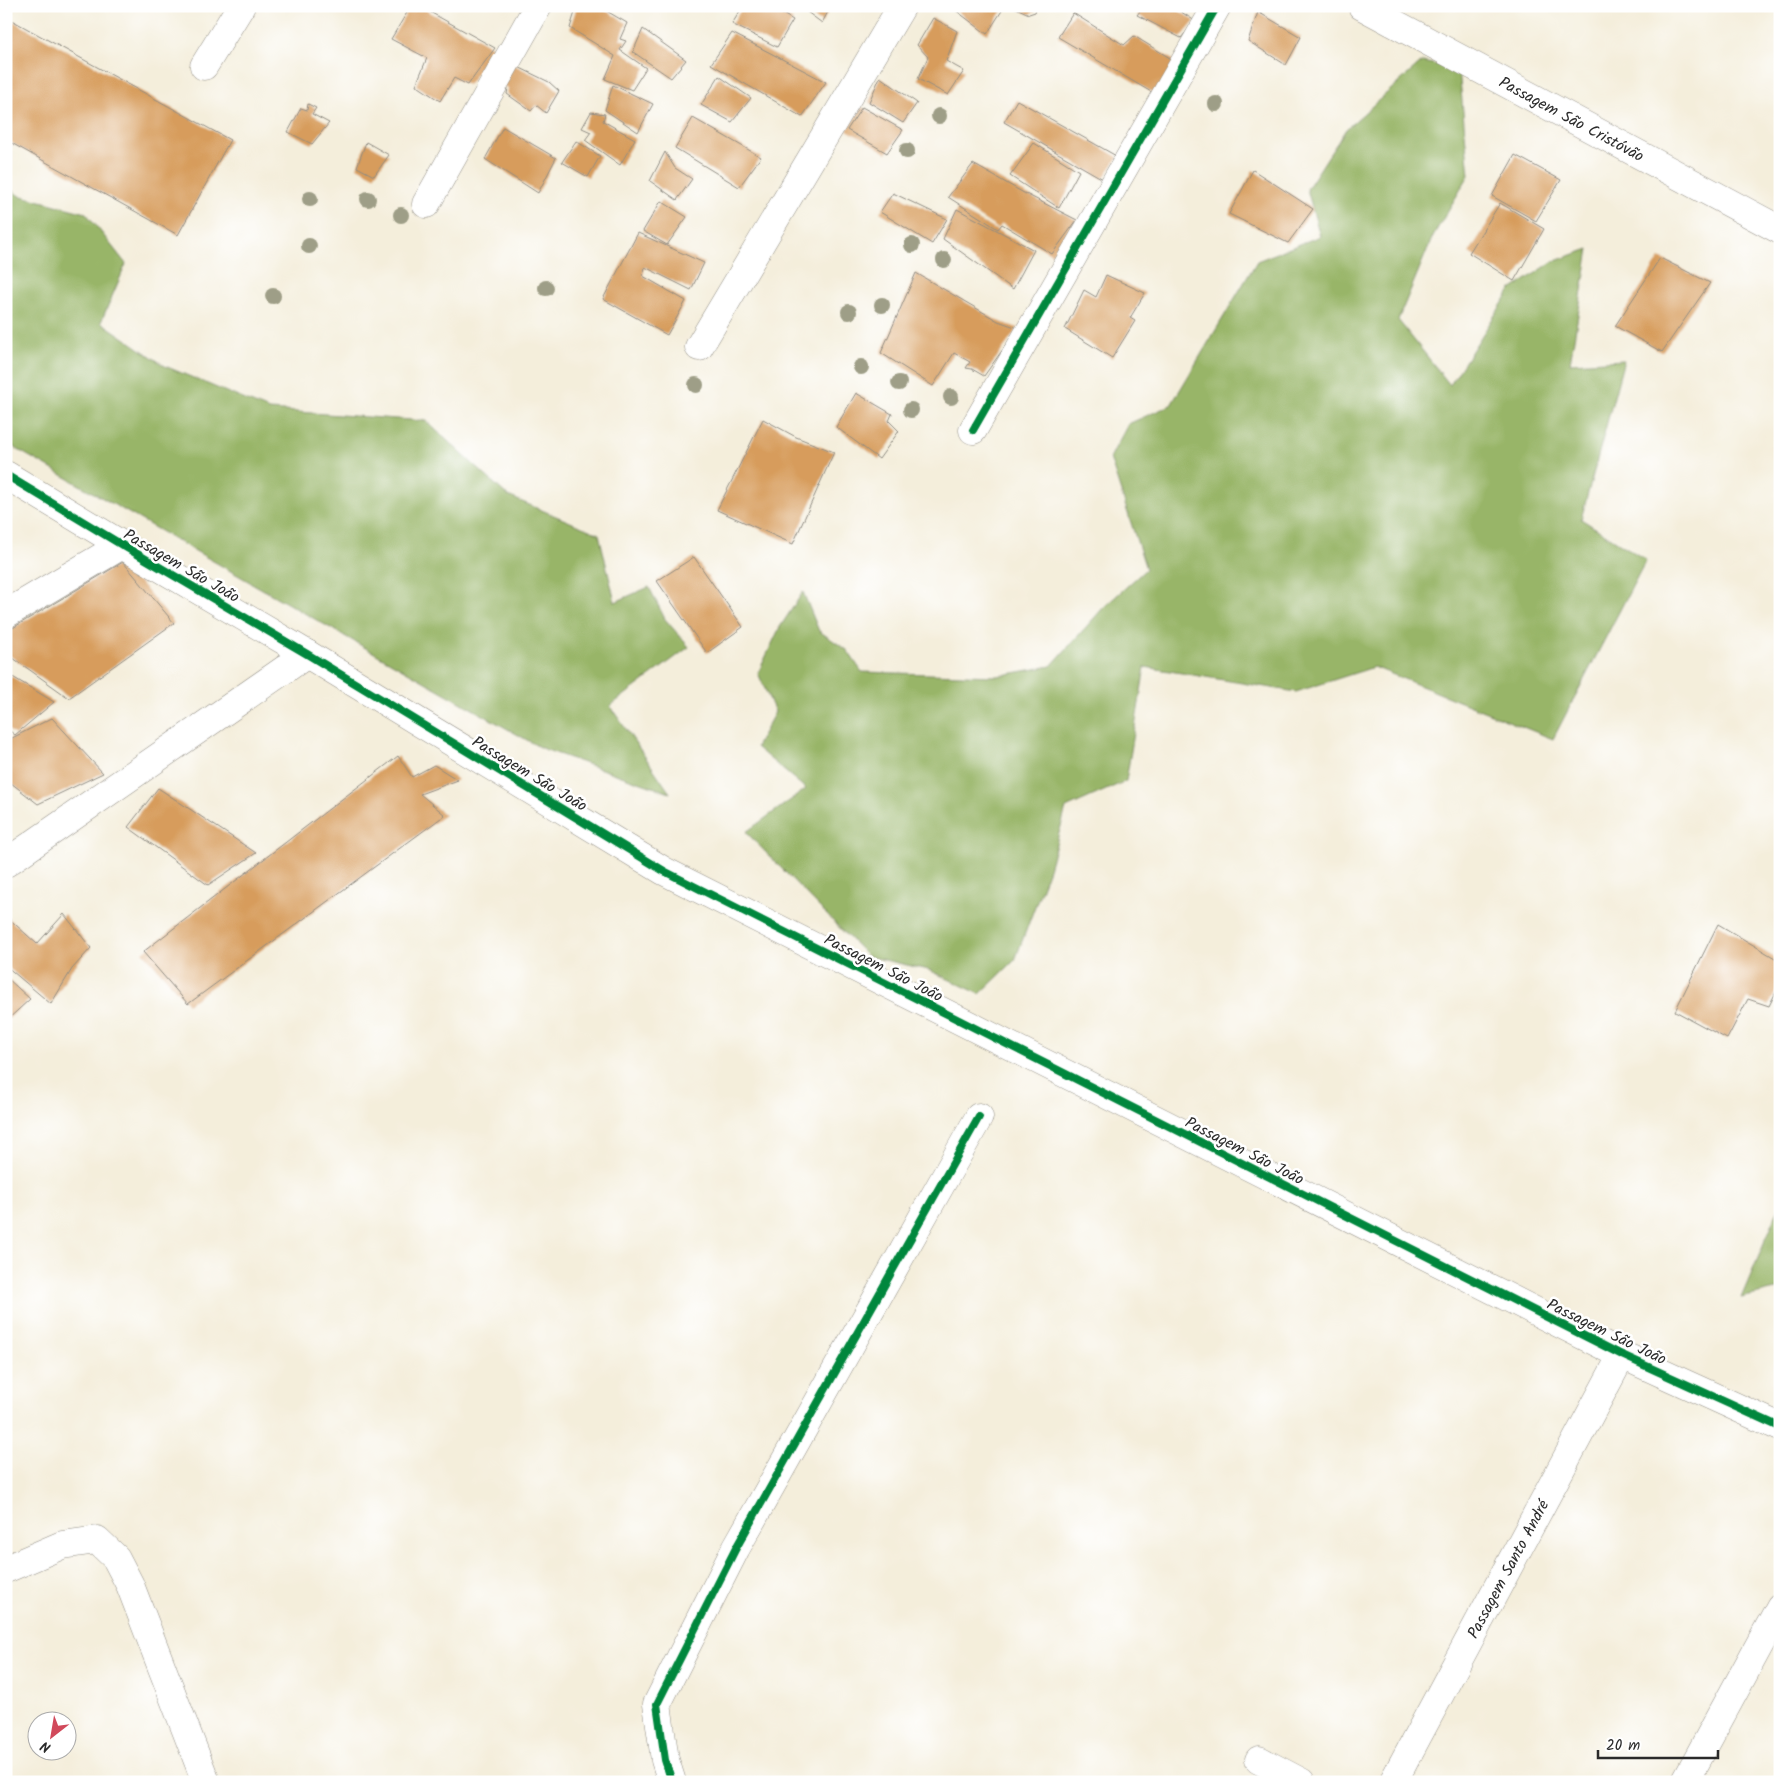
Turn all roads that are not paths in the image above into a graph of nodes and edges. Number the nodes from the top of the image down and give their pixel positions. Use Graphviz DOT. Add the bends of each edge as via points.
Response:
graph roads {
  1 [pos="241,6"];
  2 [pos="538,6"];
  3 [pos="902,6"];
  4 [pos="1217,6"];
  5 [pos="1362,6"];
  6 [pos="204,66"];
  7 [pos="426,204"];
  8 [pos="1780,230"];
  9 [pos="699,346"];
  10 [pos="973,430"];
  11 [pos="6,475"];
  12 [pos="122,545"];
  13 [pos="6,614"];
  14 [pos="307,654"];
  15 [pos="6,863"];
  16 [pos="979,1117"];
  17 [pos="1622,1355"];
  18 [pos="1780,1427"];
  19 [pos="6,1570"];
  20 [pos="1780,1607"];
  21 [pos="1259,1760"];
  22 [pos="206,1782"];
  23 [pos="672,1782"];
  24 [pos="1301,1782"];
  25 [pos="1393,1782"];
  26 [pos="1685,1782"];
  1 -- 6 [label="street"];
  2 -- 7 [label="street"];
  3 -- 9 [label="street"];
  4 -- 10 [label="street"];
  5 -- 8 [label="street, Passagem São Cristóvão"];
  11 -- 12 [label="street, Passagem São João"];
  12 -- 13 [label="street"];
  12 -- 14 [label="street, Passagem São João"];
  14 -- 15 [label="street"];
  14 -- 17 [label="street, Passagem São João" via="664,871"];
  16 -- 23 [label="street" via="736,1548 657,1704 665,1760"];
  17 -- 18 [label="street, Passagem São João"];
  17 -- 25 [label="street, Passagem Santo André"];
  19 -- 22 [label="street" via="62,1545 97,1540 116,1558 130,1585"];
  20 -- 26 [label="street"];
  21 -- 24 [label="street"];
}
